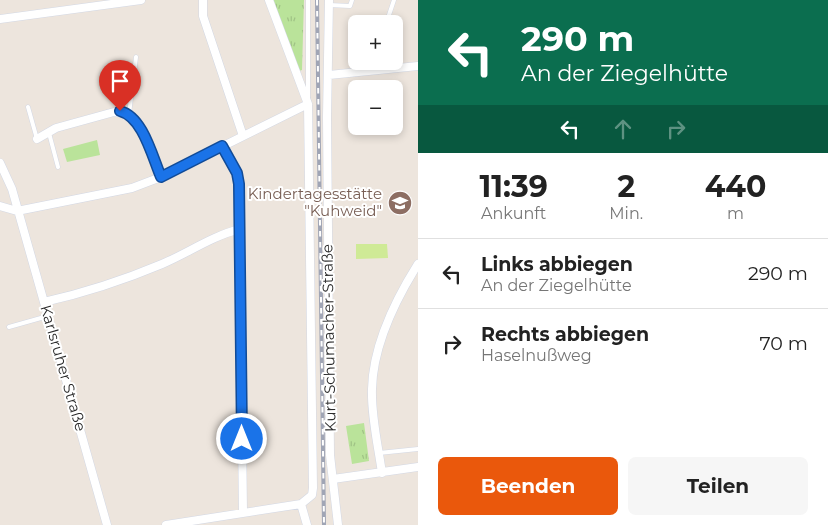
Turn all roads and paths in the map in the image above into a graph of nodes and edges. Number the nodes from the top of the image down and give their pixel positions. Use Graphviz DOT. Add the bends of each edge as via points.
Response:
graph roads {
  1 [pos="142,0"];
  2 [pos="204,0"];
  3 [pos="269,0"];
  4 [pos="308,0"];
  5 [pos="352,0"];
  6 [pos="394,0"];
  7 [pos="329,3"];
  8 [pos="389,15"];
  9 [pos="0,19"];
  10 [pos="136,57"];
  11 [pos="418,66"];
  12 [pos="370,71"];
  13 [pos="329,75"];
  14 [pos="308,104"];
  15 [pos="28,106"];
  16 [pos="130,114"];
  17 [pos="49,132"];
  18 [pos="242,136"];
  19 [pos="37,139"];
  20 [pos="222,146"];
  21 [pos="0,163"];
  22 [pos="58,167"];
  23 [pos="161,177"];
  24 [pos="0,206"];
  25 [pos="17,211"];
  26 [pos="240,229"];
  27 [pos="418,264"];
  28 [pos="44,302"];
  29 [pos="48,316"];
  30 [pos="9,327"];
  31 [pos="418,448"];
  32 [pos="380,453"];
  33 [pos="418,467"];
  34 [pos="382,473"];
  35 [pos="333,479"];
  36 [pos="301,504"];
  37 [pos="243,513"];
  38 [pos="107,525"];
  39 [pos="166,525"];
  40 [pos="307,525"];
  41 [pos="338,525"];
  1 -- 9 [label="street"];
  2 -- 18 [label="street" via="204,16"];
  3 -- 14 [label="street"];
  4 -- 14 [label="lane"];
  5 -- 7 [label="lane" via="350,6"];
  6 -- 8 [label="lane"];
  7 -- 13 [label="street, Kurt-Schumacher-Straße"];
  10 -- 16 [label="lane"];
  11 -- 12 [label="street"];
  12 -- 13 [label="street"];
  13 -- 35 [label="street, Kurt-Schumacher-Straße" via="327,173 330,455"];
  14 -- 18 [label="street"];
  14 -- 36 [label="street" via="313,488 312,495"];
  15 -- 19 [label="lane"];
  16 -- 17 [label="street" via="114,112"];
  16 -- 23 [label="street" via="137,121"];
  17 -- 19 [label="street"];
  17 -- 22 [label="lane"];
  18 -- 20 [label="street"];
  20 -- 23 [label="street"];
  20 -- 26 [label="street" via="238,179"];
  21 -- 25 [label="street, Karlsruher Straße" via="12,189"];
  23 -- 25 [label="street" via="118,192"];
  24 -- 25 [label="street"];
  25 -- 28 [label="street, Karlsruher Straße"];
  26 -- 28 [label="street" via="154,268"];
  26 -- 37 [label="street"];
  27 -- 32 [label="street" via="394,309 373,370 372,400"];
  28 -- 29 [label="street, Karlsruher Straße"];
  29 -- 30 [label="lane"];
  29 -- 38 [label="street, Karlsruher Straße"];
  31 -- 32 [label="lane"];
  32 -- 34 [label="street"];
  33 -- 34 [label="street"];
  34 -- 35 [label="street"];
  35 -- 41 [label="street, Kurt-Schumacher-Straße"];
  36 -- 37 [label="street"];
  36 -- 40 [label="street"];
  37 -- 39 [label="street"];
}
